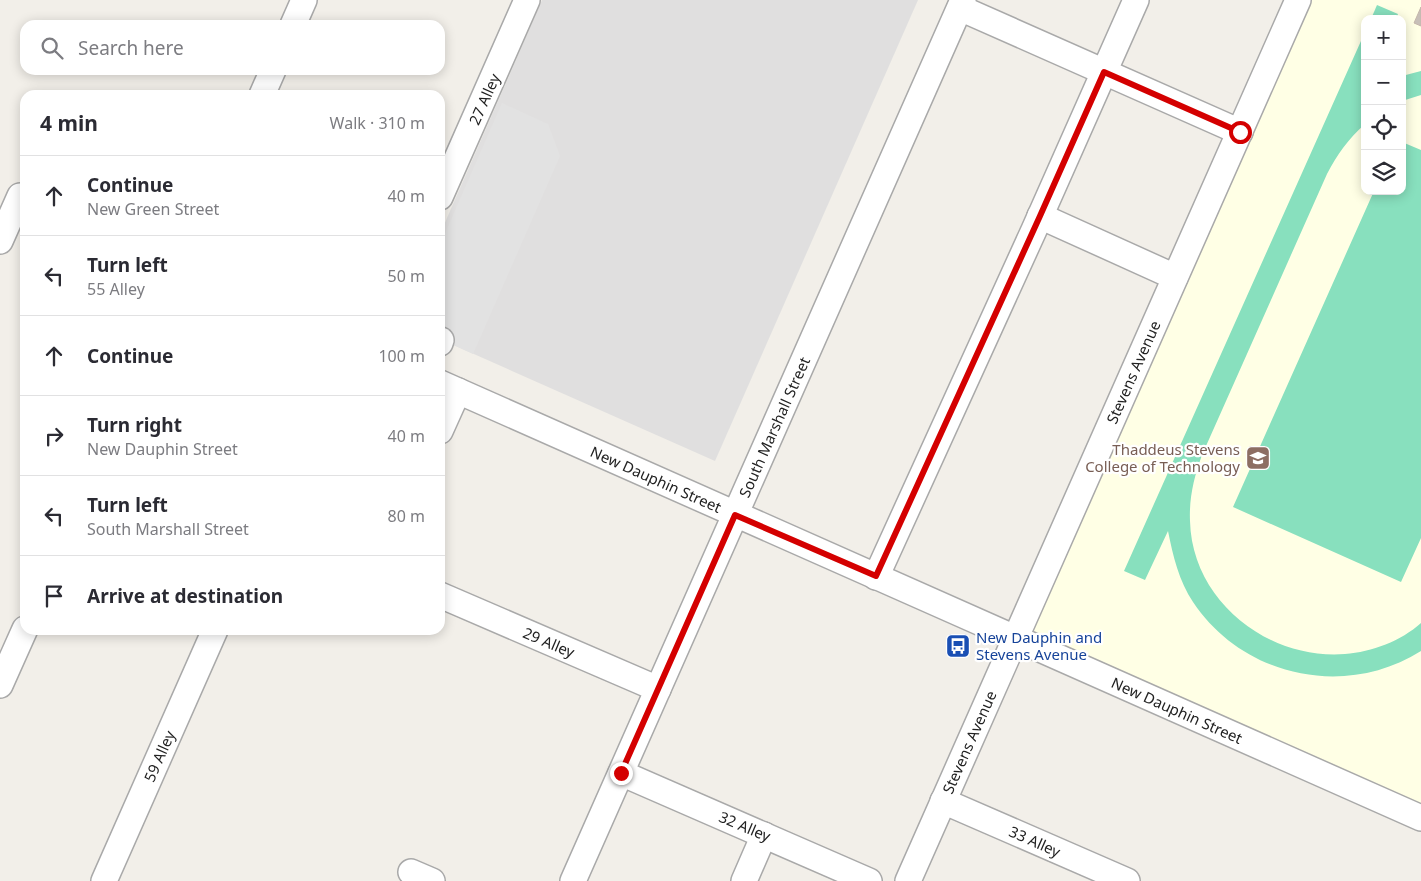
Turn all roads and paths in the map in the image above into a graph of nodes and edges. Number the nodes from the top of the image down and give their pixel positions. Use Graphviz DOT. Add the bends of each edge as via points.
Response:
graph roads {
  1 [pos="304,0"];
  2 [pos="527,0"];
  3 [pos="1136,0"];
  4 [pos="1298,0"];
  5 [pos="961,4"];
  6 [pos="295,20"];
  7 [pos="1104,72"];
  8 [pos="271,75"];
  9 [pos="264,90"];
  10 [pos="1240,132"];
  11 [pos="445,186"];
  12 [pos="15,194"];
  13 [pos="1037,223"];
  14 [pos="0,241"];
  15 [pos="1175,277"];
  16 [pos="449,387"];
  17 [pos="445,407"];
  18 [pos="735,515"];
  19 [pos="876,576"];
  20 [pos="445,597"];
  21 [pos="22,635"];
  22 [pos="213,635"];
  23 [pos="1015,638"];
  24 [pos="0,685"];
  25 [pos="658,689"];
  26 [pos="621,773"];
  27 [pos="943,801"];
  28 [pos="1421,818"];
  29 [pos="764,835"];
  30 [pos="104,881"];
  31 [pos="573,881"];
  32 [pos="744,881"];
  33 [pos="869,881"];
  34 [pos="908,881"];
  35 [pos="1127,881"];
  1 -- 6 [label="street"];
  2 -- 11 [label="street, 27 Alley"];
  3 -- 7 [label="street"];
  4 -- 10 [label="street, Stevens Avenue"];
  5 -- 7 [label="street"];
  5 -- 18 [label="street, South Marshall Street"];
  7 -- 10 [label="street"];
  7 -- 13 [label="street"];
  8 -- 9 [label="street"];
  10 -- 15 [label="street, Stevens Avenue"];
  12 -- 14 [label="street"];
  13 -- 15 [label="street"];
  13 -- 19 [label="street"];
  15 -- 23 [label="street, Stevens Avenue"];
  16 -- 17 [label="street"];
  16 -- 18 [label="street, New Dauphin Street"];
  18 -- 19 [label="street, New Dauphin Street"];
  18 -- 25 [label="street, South Marshall Street"];
  19 -- 23 [label="street, New Dauphin Street"];
  20 -- 25 [label="street, 29 Alley"];
  21 -- 24 [label="street"];
  22 -- 30 [label="street, 59 Alley"];
  23 -- 27 [label="street, Stevens Avenue"];
  23 -- 28 [label="street, New Dauphin Street"];
  25 -- 26 [label="street, South Marshall Street"];
  26 -- 29 [label="street, 32 Alley"];
  26 -- 31 [label="street, South Marshall Street"];
  27 -- 34 [label="street, Stevens Avenue"];
  27 -- 35 [label="street, 33 Alley"];
  29 -- 32 [label="street"];
  29 -- 33 [label="street, 32 Alley"];
}
